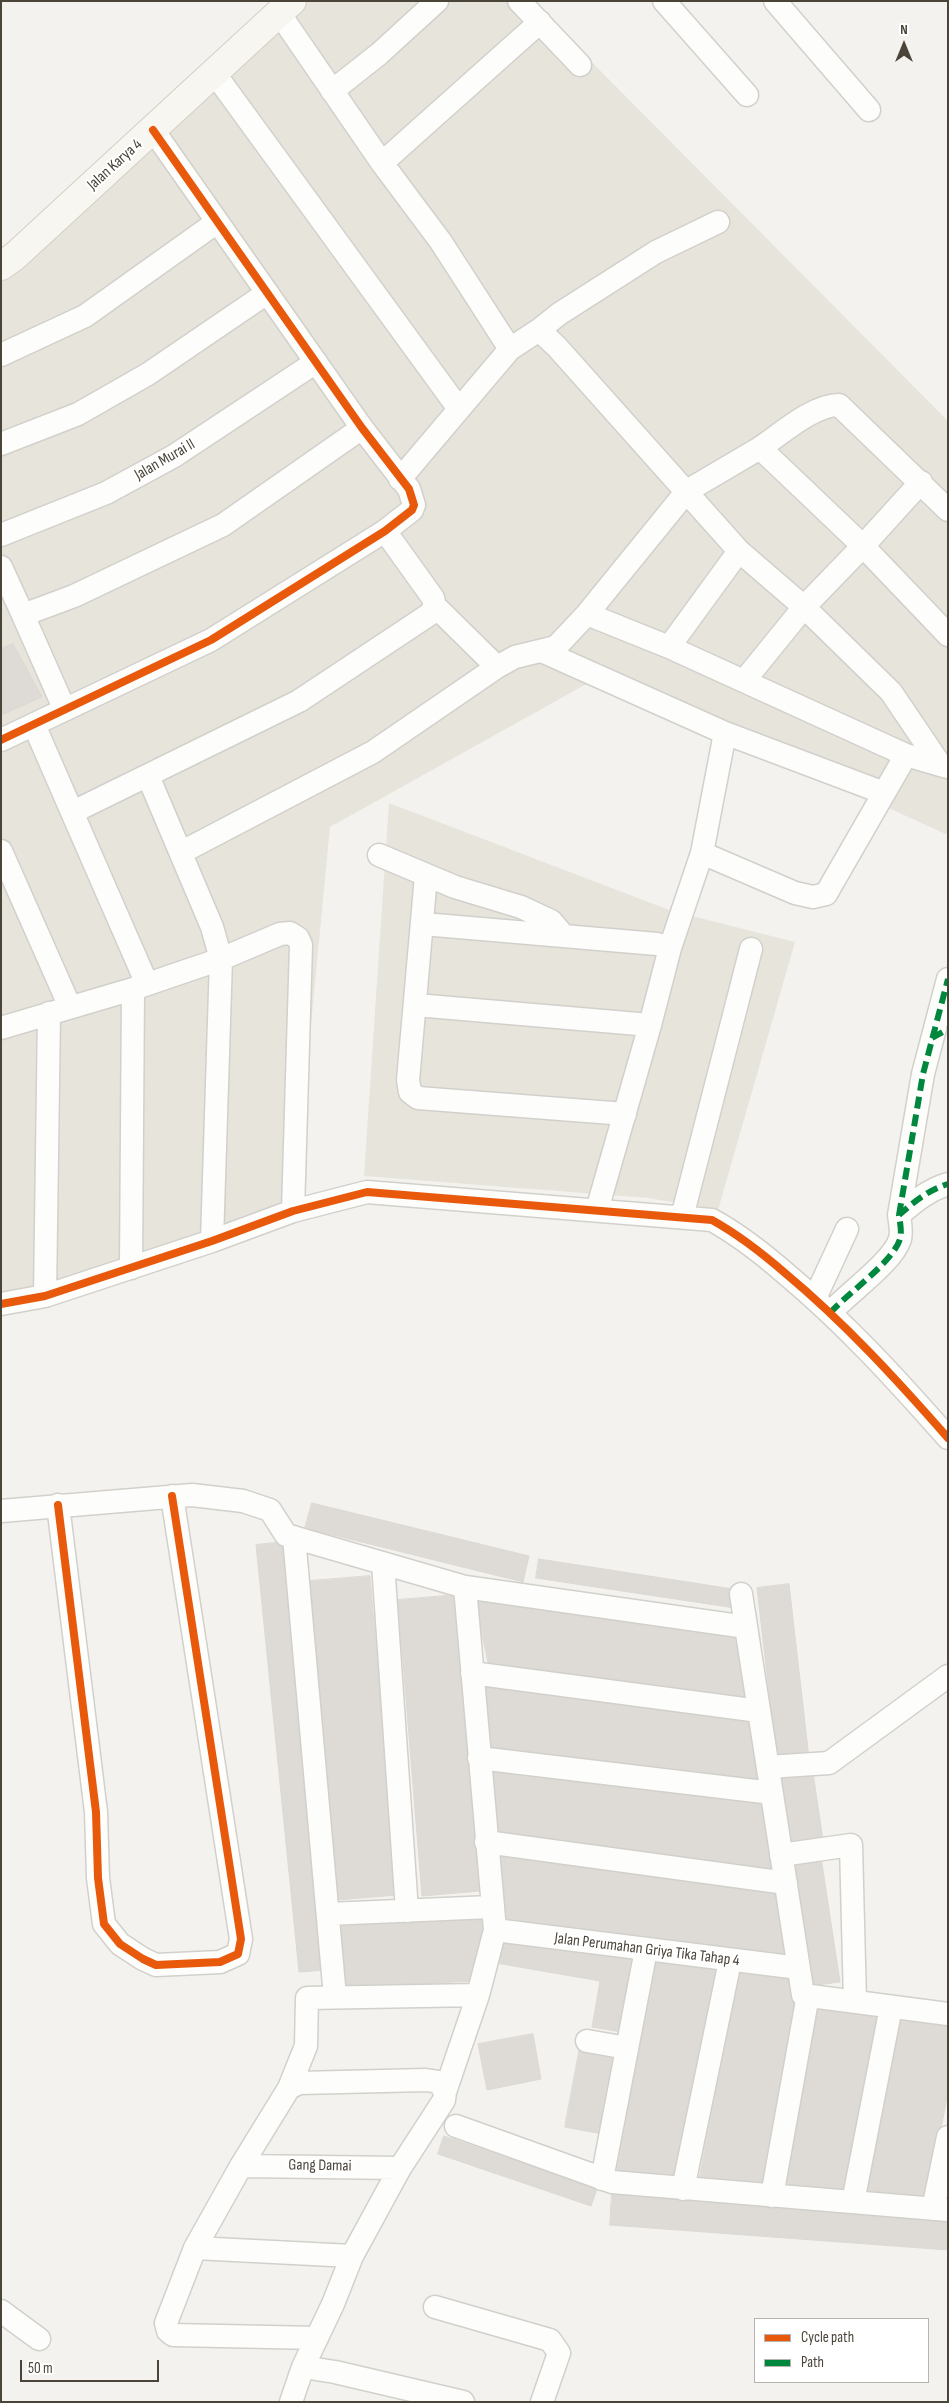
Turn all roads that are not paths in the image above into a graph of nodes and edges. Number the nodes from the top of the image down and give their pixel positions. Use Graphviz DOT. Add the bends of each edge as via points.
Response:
graph roads {
  1 [pos="437,1"];
  2 [pos="519,1"];
  3 [pos="664,1"];
  4 [pos="775,1"];
  5 [pos="286,7"];
  6 [pos="540,22"];
  7 [pos="580,65"];
  8 [pos="215,74"];
  9 [pos="332,91"];
  10 [pos="747,95"];
  11 [pos="869,110"];
  12 [pos="153,130"];
  13 [pos="382,163"];
  14 [pos="217,222"];
  15 [pos="718,222"];
  16 [pos="1,266"];
  17 [pos="267,293"];
  18 [pos="539,330"];
  19 [pos="510,349"];
  20 [pos="1,355"];
  21 [pos="316,362"];
  22 [pos="459,408"];
  23 [pos="362,428"];
  24 [pos="1,444"];
  25 [pos="760,448"];
  26 [pos="400,479"];
  27 [pos="920,482"];
  28 [pos="687,491"];
  29 [pos="948,510"];
  30 [pos="385,531"];
  31 [pos="1,535"];
  32 [pos="863,546"];
  33 [pos="740,551"];
  34 [pos="1,567"];
  35 [pos="435,606"];
  36 [pos="804,607"];
  37 [pos="587,614"];
  38 [pos="23,615"];
  39 [pos="948,635"];
  40 [pos="668,647"];
  41 [pos="544,652"];
  42 [pos="497,666"];
  43 [pos="744,681"];
  44 [pos="64,708"];
  45 [pos="34,725"];
  46 [pos="725,733"];
  47 [pos="1,740"];
  48 [pos="906,755"];
  49 [pos="944,765"];
  50 [pos="148,776"];
  51 [pos="884,793"];
  52 [pos="73,812"];
  53 [pos="1,851"];
  54 [pos="182,852"];
  55 [pos="702,854"];
  56 [pos="378,855"];
  57 [pos="426,876"];
  58 [pos="423,924"];
  59 [pos="563,935"];
  60 [pos="670,948"];
  61 [pos="752,949"];
  62 [pos="221,959"];
  63 [pos="948,979"];
  64 [pos="140,987"];
  65 [pos="416,1005"];
  66 [pos="70,1007"];
  67 [pos="49,1013"];
  68 [pos="650,1025"];
  69 [pos="1,1028"];
  70 [pos="940,1034"];
  71 [pos="625,1114"];
  72 [pos="948,1184"];
  73 [pos="597,1210"];
  74 [pos="293,1211"];
  75 [pos="899,1215"];
  76 [pos="682,1218"];
  77 [pos="846,1229"];
  78 [pos="212,1241"];
  79 [pos="131,1268"];
  80 [pos="45,1296"];
  81 [pos="1,1304"];
  82 [pos="822,1305"];
  83 [pos="948,1438"];
  84 [pos="172,1496"];
  85 [pos="58,1505"];
  86 [pos="1,1511"];
  87 [pos="294,1537"];
  88 [pos="384,1563"];
  89 [pos="465,1587"];
  90 [pos="741,1594"];
  91 [pos="746,1627"];
  92 [pos="472,1673"];
  93 [pos="948,1676"];
  94 [pos="759,1711"];
  95 [pos="479,1758"];
  96 [pos="768,1767"];
  97 [pos="772,1793"];
  98 [pos="486,1842"];
  99 [pos="781,1854"];
  100 [pos="786,1883"];
  101 [pos="492,1907"];
  102 [pos="407,1911"];
  103 [pos="328,1914"];
  104 [pos="495,1930"];
  105 [pos="646,1950"];
  106 [pos="730,1960"];
  107 [pos="799,1968"];
  108 [pos="478,1995"];
  109 [pos="808,1995"];
  110 [pos="335,1997"];
  111 [pos="855,2002"];
  112 [pos="891,2006"];
  113 [pos="948,2014"];
  114 [pos="587,2041"];
  115 [pos="627,2048"];
  116 [pos="289,2088"];
  117 [pos="444,2092"];
  118 [pos="456,2126"];
  119 [pos="948,2137"];
  120 [pos="241,2166"];
  121 [pos="400,2168"];
  122 [pos="602,2179"];
  123 [pos="683,2188"];
  124 [pos="772,2196"];
  125 [pos="853,2202"];
  126 [pos="940,2210"];
  127 [pos="195,2248"];
  128 [pos="352,2256"];
  129 [pos="435,2307"];
  130 [pos="1,2311"];
  131 [pos="317,2338"];
  132 [pos="39,2339"];
  133 [pos="303,2367"];
  134 [pos="291,2402"];
  135 [pos="463,2402"];
  136 [pos="542,2402"];
  1 -- 9 [label="street" via="380,54"];
  2 -- 6 [label="street"];
  3 -- 10 [label="street"];
  4 -- 11 [label="street"];
  5 -- 8 [label="main road, Jalan Karya 4"];
  5 -- 9 [label="street"];
  6 -- 7 [label="street"];
  6 -- 13 [label="street"];
  8 -- 12 [label="main road, Jalan Karya 4"];
  8 -- 22 [label="street"];
  9 -- 13 [label="street"];
  12 -- 14 [label="street"];
  12 -- 16 [label="main road, Jalan Karya 4"];
  13 -- 19 [label="street" via="442,242"];
  14 -- 17 [label="street"];
  14 -- 20 [label="street" via="85,316"];
  15 -- 18 [label="street" via="656,252"];
  17 -- 21 [label="street"];
  17 -- 24 [label="street" via="148,374 78,414"];
  18 -- 19 [label="street"];
  18 -- 28 [label="street"];
  19 -- 22 [label="street"];
  21 -- 23 [label="street"];
  21 -- 31 [label="street, Jalan Murai II" via="174,456 106,493"];
  22 -- 26 [label="street"];
  23 -- 26 [label="street"];
  23 -- 38 [label="street" via="223,525 74,596"];
  25 -- 27 [label="street" via="816,411 839,406"];
  25 -- 28 [label="street"];
  25 -- 32 [label="street"];
  26 -- 30 [label="street" via="409,489 414,505"];
  27 -- 29 [label="street"];
  27 -- 32 [label="street"];
  28 -- 33 [label="street"];
  28 -- 37 [label="street"];
  30 -- 35 [label="street" via="433,598"];
  30 -- 44 [label="street" via="211,640"];
  32 -- 36 [label="street"];
  32 -- 39 [label="street"];
  33 -- 36 [label="street"];
  33 -- 40 [label="street"];
  34 -- 38 [label="street"];
  35 -- 42 [label="street"];
  35 -- 50 [label="street" via="430,614 299,702"];
  36 -- 43 [label="street"];
  36 -- 49 [label="street" via="891,692"];
  37 -- 40 [label="street"];
  37 -- 41 [label="street" via="556,647"];
  38 -- 44 [label="street"];
  40 -- 43 [label="street"];
  41 -- 42 [label="street" via="515,657"];
  41 -- 46 [label="street"];
  42 -- 54 [label="street" via="373,752"];
  43 -- 48 [label="street"];
  44 -- 45 [label="street"];
  45 -- 47 [label="street"];
  45 -- 52 [label="street"];
  46 -- 51 [label="street"];
  46 -- 55 [label="street"];
  48 -- 49 [label="street"];
  48 -- 51 [label="street"];
  50 -- 52 [label="street"];
  50 -- 54 [label="street"];
  51 -- 55 [label="street" via="826,894 814,897 795,893"];
  52 -- 64 [label="street"];
  53 -- 66 [label="street"];
  54 -- 62 [label="street" via="212,927"];
  55 -- 60 [label="street"];
  56 -- 57 [label="street"];
  57 -- 58 [label="street"];
  57 -- 59 [label="street" via="521,907 551,921"];
  58 -- 59 [label="street"];
  58 -- 65 [label="street"];
  59 -- 60 [label="street"];
  60 -- 68 [label="street"];
  61 -- 76 [label="street"];
  62 -- 64 [label="street"];
  62 -- 74 [label="street" via="280,934 290,933 298,938 301,945"];
  62 -- 78 [label="street"];
  63 -- 70 [label="street"];
  64 -- 66 [label="street"];
  64 -- 79 [label="street"];
  65 -- 68 [label="street"];
  65 -- 71 [label="street" via="408,1080 410,1092 418,1098"];
  66 -- 67 [label="street"];
  67 -- 69 [label="street"];
  67 -- 80 [label="street"];
  68 -- 71 [label="street"];
  70 -- 75 [label="street" via="923,1074"];
  71 -- 73 [label="street"];
  72 -- 75 [label="street" via="922,1196"];
  73 -- 74 [label="street" via="368,1192"];
  73 -- 76 [label="street"];
  74 -- 78 [label="street"];
  75 -- 82 [label="street" via="901,1236 887,1259 843,1298"];
  76 -- 82 [label="street" via="712,1220 740,1235"];
  77 -- 82 [label="street"];
  78 -- 79 [label="street"];
  79 -- 80 [label="street"];
  80 -- 81 [label="street"];
  82 -- 83 [label="street"];
  84 -- 85 [label="street"];
  84 -- 85 [label="street" via="241,1939 238,1954 220,1962 156,1964 120,1944 104,1924 98,1878 95,1803"];
  84 -- 87 [label="street" via="243,1501 270,1510 286,1535"];
  85 -- 86 [label="street"];
  87 -- 88 [label="street"];
  87 -- 103 [label="street"];
  88 -- 89 [label="street"];
  88 -- 102 [label="street"];
  89 -- 91 [label="street"];
  89 -- 92 [label="street"];
  90 -- 91 [label="street"];
  91 -- 94 [label="street"];
  92 -- 94 [label="street"];
  92 -- 95 [label="street"];
  93 -- 96 [label="street" via="829,1763"];
  94 -- 96 [label="street"];
  95 -- 97 [label="street"];
  95 -- 98 [label="street"];
  96 -- 97 [label="street"];
  97 -- 99 [label="street"];
  98 -- 100 [label="street"];
  98 -- 101 [label="street"];
  99 -- 100 [label="street"];
  99 -- 111 [label="street" via="852,1845"];
  100 -- 107 [label="street"];
  101 -- 102 [label="street"];
  101 -- 104 [label="street"];
  102 -- 103 [label="street"];
  103 -- 110 [label="street"];
  104 -- 105 [label="street, Jalan Perumahan Griya Tika Tahap 4"];
  104 -- 108 [label="street"];
  105 -- 106 [label="street, Jalan Perumahan Griya Tika Tahap 4"];
  105 -- 115 [label="street"];
  106 -- 107 [label="street, Jalan Perumahan Griya Tika Tahap 4"];
  106 -- 123 [label="street"];
  107 -- 109 [label="street" via="803,1994"];
  108 -- 110 [label="street"];
  108 -- 117 [label="street"];
  109 -- 111 [label="street"];
  109 -- 124 [label="street"];
  110 -- 116 [label="street" via="307,1998 306,2046"];
  111 -- 112 [label="street"];
  112 -- 113 [label="street"];
  112 -- 125 [label="street"];
  114 -- 115 [label="street"];
  115 -- 122 [label="street"];
  116 -- 117 [label="street" via="299,2083 426,2080 439,2082"];
  116 -- 120 [label="street"];
  117 -- 121 [label="street" via="444,2100"];
  118 -- 122 [label="street"];
  119 -- 126 [label="street"];
  120 -- 121 [label="street, Gang Damai"];
  120 -- 127 [label="street"];
  121 -- 128 [label="street"];
  122 -- 123 [label="street"];
  123 -- 124 [label="street"];
  124 -- 125 [label="street"];
  125 -- 126 [label="street"];
  127 -- 128 [label="street"];
  127 -- 131 [label="street" via="166,2323 173,2335"];
  128 -- 131 [label="street"];
  129 -- 136 [label="street" via="550,2340 559,2353"];
  130 -- 132 [label="street"];
  131 -- 133 [label="street"];
  133 -- 134 [label="street"];
  133 -- 135 [label="street"];
}
